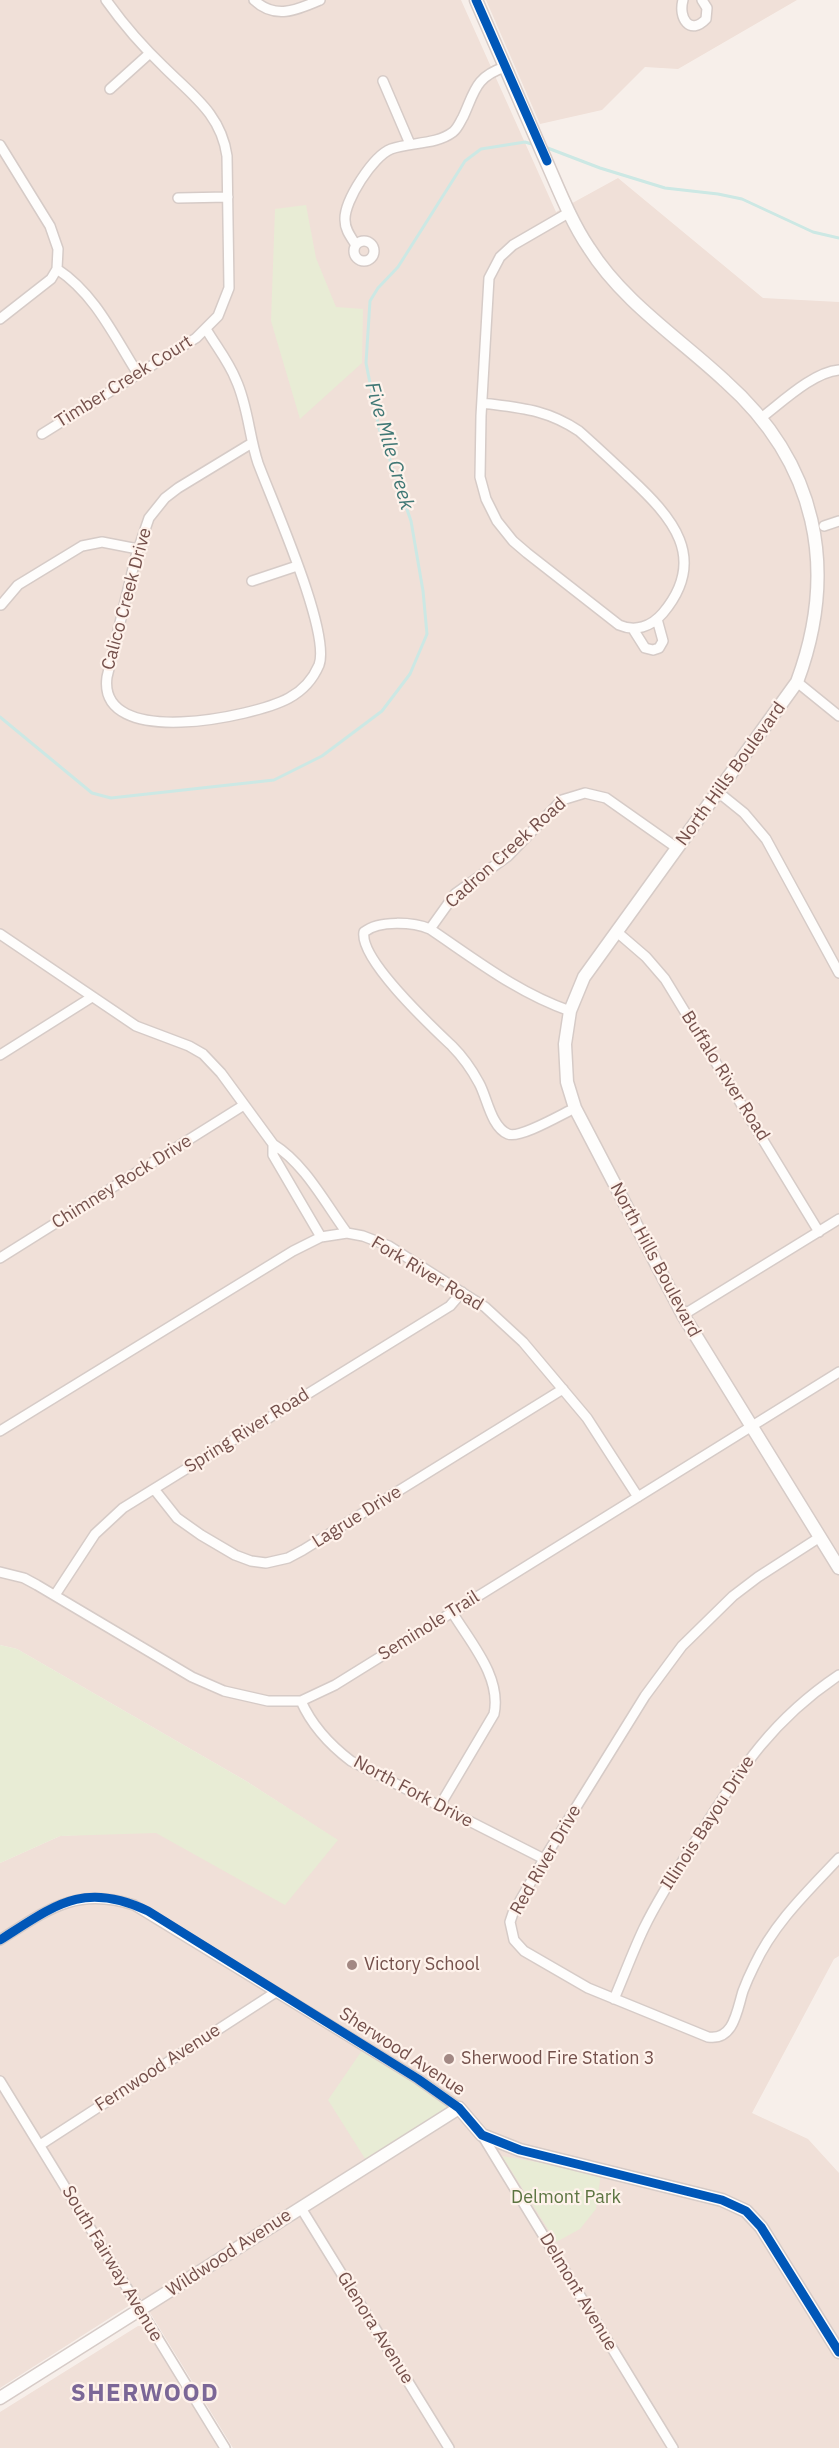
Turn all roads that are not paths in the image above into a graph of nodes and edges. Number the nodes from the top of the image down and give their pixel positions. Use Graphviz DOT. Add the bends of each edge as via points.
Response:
graph roads {
  1 [pos="106,0"];
  2 [pos="254,0"];
  3 [pos="320,0"];
  4 [pos="476,0"];
  5 [pos="683,0"];
  6 [pos="702,0"];
  7 [pos="150,53"];
  8 [pos="505,67"];
  9 [pos="383,81"];
  10 [pos="110,89"];
  11 [pos="410,144"];
  12 [pos="0,145"];
  13 [pos="228,197"];
  14 [pos="178,198"];
  15 [pos="570,212"];
  16 [pos="356,245"];
  17 [pos="57,269"];
  18 [pos="0,319"];
  19 [pos="206,329"];
  20 [pos="839,370"];
  21 [pos="138,374"];
  22 [pos="482,403"];
  23 [pos="761,418"];
  24 [pos="42,434"];
  25 [pos="252,443"];
  26 [pos="839,521"];
  27 [pos="824,526"];
  28 [pos="138,549"];
  29 [pos="297,566"];
  30 [pos="830,566"];
  31 [pos="830,579"];
  32 [pos="252,581"];
  33 [pos="1,605"];
  34 [pos="657,619"];
  35 [pos="633,629"];
  36 [pos="797,682"];
  37 [pos="839,716"];
  38 [pos="718,792"];
  39 [pos="677,849"];
  40 [pos="430,929"];
  41 [pos="617,933"];
  42 [pos="0,934"];
  43 [pos="839,973"];
  44 [pos="92,997"];
  45 [pos="570,1011"];
  46 [pos="0,1055"];
  47 [pos="244,1105"];
  48 [pos="575,1108"];
  49 [pos="273,1144"];
  50 [pos="839,1219"];
  51 [pos="819,1232"];
  52 [pos="347,1233"];
  53 [pos="321,1236"];
  54 [pos="0,1258"];
  55 [pos="462,1292"];
  56 [pos="683,1315"];
  57 [pos="839,1372"];
  58 [pos="563,1389"];
  59 [pos="752,1427"];
  60 [pos="0,1431"];
  61 [pos="154,1489"];
  62 [pos="638,1497"];
  63 [pos="820,1537"];
  64 [pos="839,1568"];
  65 [pos="0,1572"];
  66 [pos="55,1595"];
  67 [pos="452,1612"];
  68 [pos="839,1675"];
  69 [pos="301,1701"];
  70 [pos="439,1807"];
  71 [pos="839,1858"];
  72 [pos="544,1859"];
  73 [pos="0,1940"];
  74 [pos="276,1992"];
  75 [pos="614,1999"];
  76 [pos="0,2081"];
  77 [pos="459,2108"];
  78 [pos="482,2135"];
  79 [pos="40,2145"];
  80 [pos="301,2208"];
  81 [pos="140,2310"];
  82 [pos="839,2352"];
  83 [pos="0,2398"];
  84 [pos="225,2448"];
  85 [pos="449,2448"];
  86 [pos="673,2448"];
  1 -- 7 [label="street"];
  2 -- 3 [label="street" via="265,9 284,12"];
  4 -- 8 [label="street"];
  5 -- 6 [label="street" via="682,18 694,25 706,19 707,8"];
  7 -- 10 [label="street"];
  7 -- 13 [label="street" via="199,99 217,122 226,147"];
  8 -- 11 [label="street" via="477,83 454,132"];
  8 -- 15 [label="street"];
  9 -- 11 [label="street"];
  11 -- 16 [label="street" via="381,154 345,208 345,227"];
  12 -- 17 [label="street" via="57,242"];
  13 -- 14 [label="street"];
  13 -- 19 [label="street" via="229,288 218,316"];
  15 -- 22 [label="street" via="513,245 494,267 488,289"];
  15 -- 23 [label="street" via="588,248 621,288"];
  17 -- 18 [label="street" via="41,288"];
  17 -- 21 [label="street" via="89,296"];
  19 -- 21 [label="street, Timber Creek Court"];
  19 -- 25 [label="street, Calico Creek Drive" via="235,376"];
  20 -- 23 [label="street" via="812,380"];
  21 -- 24 [label="street, Timber Creek Court"];
  22 -- 34 [label="street" via="534,409 563,420 579,430 665,512 685,559 676,594"];
  22 -- 35 [label="street" via="480,477 497,521 513,542 619,625"];
  23 -- 27 [label="street" via="800,472"];
  25 -- 28 [label="street, Calico Creek Drive" via="165,498 149,518"];
  25 -- 29 [label="street, Calico Creek Drive"];
  26 -- 27 [label="street"];
  27 -- 30 [label="street"];
  28 -- 29 [label="street, Calico Creek Drive" via="105,686 121,713 152,721 206,720 260,709 290,698 308,683 320,663 321,645"];
  28 -- 33 [label="street" via="102,542 82,546 18,585"];
  29 -- 32 [label="street"];
  31 -- 36 [label="street, North Hills Boulevard" via="818,642"];
  34 -- 35 [label="street"];
  34 -- 35 [label="street" via="663,641 659,648 645,648"];
  36 -- 37 [label="street"];
  36 -- 38 [label="street, North Hills Boulevard"];
  38 -- 39 [label="street, North Hills Boulevard"];
  38 -- 43 [label="street" via="744,813 766,839"];
  39 -- 40 [label="street, Cadron Creek Road" via="606,798 585,793 570,796 555,805 508,856 455,894"];
  39 -- 41 [label="street, North Hills Boulevard"];
  40 -- 45 [label="street" via="525,993"];
  40 -- 48 [label="street" via="409,923 366,930 364,942 374,962 401,994 459,1053 502,1131 512,1135 524,1133"];
  41 -- 45 [label="street, North Hills Boulevard" via="584,977"];
  41 -- 51 [label="street, Buffalo River Road" via="665,979"];
  42 -- 44 [label="street"];
  44 -- 46 [label="street"];
  44 -- 47 [label="street" via="136,1026 203,1054"];
  45 -- 48 [label="street, North Hills Boulevard" via="565,1069"];
  47 -- 49 [label="street"];
  47 -- 54 [label="street, Chimney Rock Drive"];
  48 -- 56 [label="street, North Hills Boulevard"];
  49 -- 52 [label="street" via="305,1175"];
  49 -- 53 [label="street" via="273,1155"];
  50 -- 51 [label="street"];
  51 -- 56 [label="street"];
  52 -- 53 [label="street, Fork River Road"];
  52 -- 55 [label="street, Fork River Road" via="388,1246"];
  53 -- 60 [label="street, Fork River Road"];
  55 -- 58 [label="street, Fork River Road" via="512,1331"];
  55 -- 61 [label="street, Spring River Road" via="450,1306"];
  56 -- 59 [label="street, North Hills Boulevard"];
  57 -- 59 [label="street, Seminole Trail"];
  58 -- 61 [label="street, Lagrue Drive" via="303,1550 277,1561 252,1561 225,1550 171,1513"];
  58 -- 62 [label="street, Fork River Road" via="607,1445"];
  59 -- 62 [label="street, Seminole Trail"];
  59 -- 63 [label="street, North Hills Boulevard"];
  61 -- 66 [label="street, Spring River Road" via="123,1508 95,1534"];
  62 -- 67 [label="street, Seminole Trail"];
  63 -- 64 [label="street, North Hills Boulevard"];
  63 -- 72 [label="street, Red River Drive" via="733,1596 682,1646 645,1696"];
  65 -- 66 [label="street, Seminole Trail" via="24,1578"];
  66 -- 69 [label="street, Seminole Trail" via="205,1683 244,1697"];
  67 -- 69 [label="street, Seminole Trail"];
  67 -- 70 [label="street" via="492,1679 496,1698 494,1714"];
  68 -- 75 [label="street, Illinois Bayou Drive" via="777,1725 734,1779 643,1929"];
  69 -- 70 [label="street, North Fork Drive" via="316,1728 347,1758"];
  70 -- 72 [label="street, North Fork Drive"];
  71 -- 75 [label="street, Red River Drive" via="780,1921 754,1965 735,2020 725,2034 708,2037"];
  72 -- 75 [label="street, Red River Drive" via="513,1913 510,1922 514,1940 524,1951"];
  73 -- 74 [label="street, Sherwood Avenue" via="62,1903 81,1898 110,1898 148,1911"];
  74 -- 77 [label="street, Sherwood Avenue"];
  74 -- 79 [label="street, Fernwood Avenue"];
  76 -- 79 [label="street, South Fairway Avenue"];
  77 -- 78 [label="street, Sherwood Avenue"];
  77 -- 80 [label="street, Wildwood Avenue"];
  78 -- 82 [label="street, Sherwood Avenue" via="520,2150 722,2200 746,2211 761,2227"];
  78 -- 86 [label="street, Delmont Avenue"];
  79 -- 81 [label="street, South Fairway Avenue"];
  80 -- 81 [label="street, Wildwood Avenue"];
  80 -- 85 [label="street, Glenora Avenue"];
  81 -- 83 [label="street, Wildwood Avenue"];
  81 -- 84 [label="street, South Fairway Avenue"];
}
